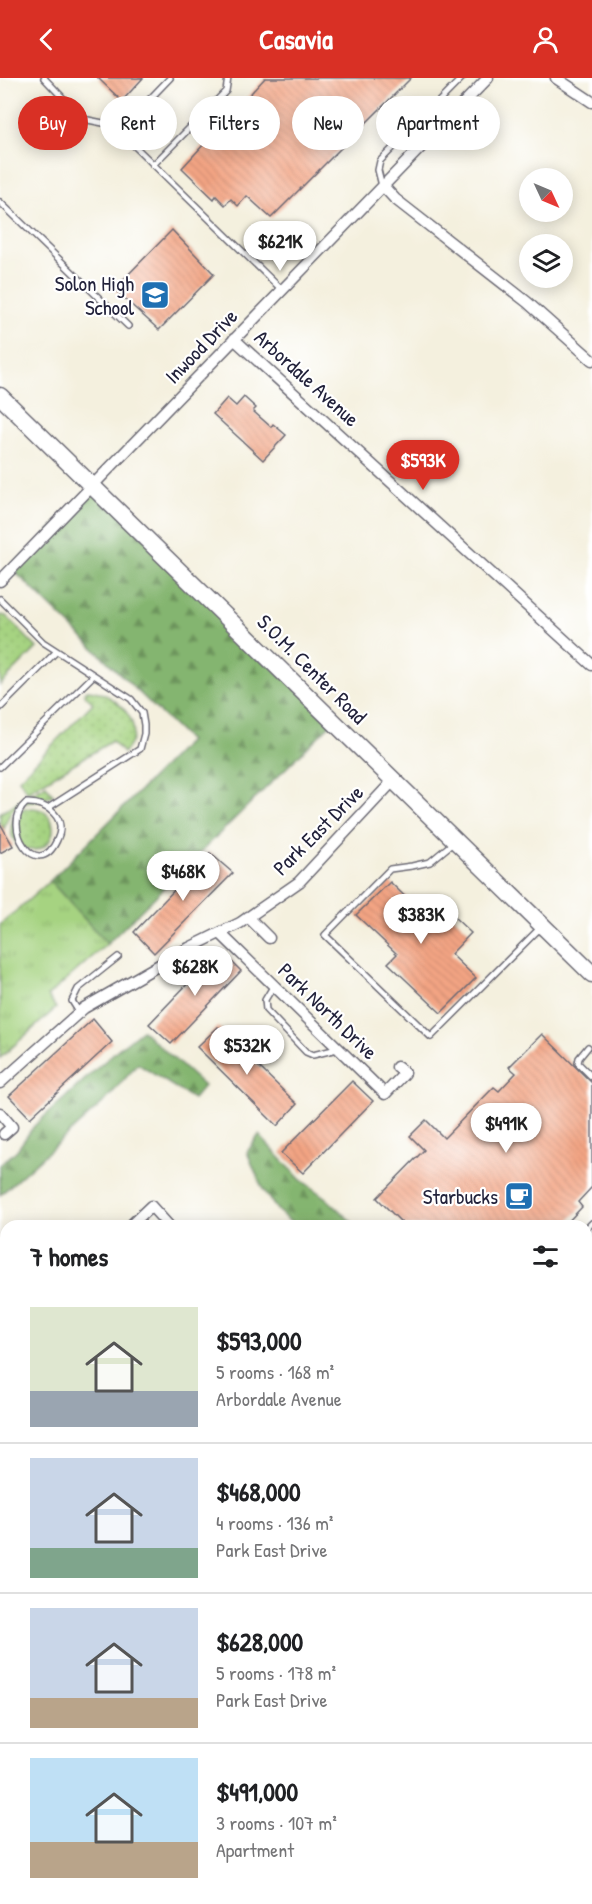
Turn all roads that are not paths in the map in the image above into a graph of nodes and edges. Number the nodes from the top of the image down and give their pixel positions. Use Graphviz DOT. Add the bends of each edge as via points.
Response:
graph roads {
  1 [pos="44,78"];
  2 [pos="170,78"];
  3 [pos="228,78"];
  4 [pos="462,78"];
  5 [pos="488,78"];
  6 [pos="556,78"];
  7 [pos="153,96"];
  8 [pos="592,102"];
  9 [pos="100,122"];
  10 [pos="138,150"];
  11 [pos="153,165"];
  12 [pos="382,186"];
  13 [pos="0,202"];
  14 [pos="282,290"];
  15 [pos="128,326"];
  16 [pos="234,339"];
  17 [pos="592,360"];
  18 [pos="0,396"];
  19 [pos="93,486"];
  20 [pos="0,581"];
  21 [pos="0,599"];
  22 [pos="56,652"];
  23 [pos="592,665"];
  24 [pos="93,676"];
  25 [pos="0,708"];
  26 [pos="0,767"];
  27 [pos="393,781"];
  28 [pos="48,807"];
  29 [pos="12,813"];
  30 [pos="455,841"];
  31 [pos="19,851"];
  32 [pos="248,917"];
  33 [pos="542,926"];
  34 [pos="220,933"];
  35 [pos="268,938"];
  36 [pos="118,957"];
  37 [pos="592,974"];
  38 [pos="274,985"];
  39 [pos="79,1012"];
  40 [pos="588,1047"];
  41 [pos="339,1049"];
  42 [pos="397,1067"];
  43 [pos="592,1077"];
  44 [pos="0,1083"];
  45 [pos="0,1113"];
  46 [pos="4,1134"];
  47 [pos="136,1220"];
  48 [pos="164,1220"];
  1 -- 9 [label="lane" via="83,119"];
  2 -- 7 [label="lane"];
  3 -- 11 [label="lane" via="226,91"];
  4 -- 12 [label="lane" via="380,161"];
  5 -- 12 [label="street, Inwood Drive"];
  6 -- 8 [label="street"];
  10 -- 11 [label="lane"];
  11 -- 14 [label="lane"];
  12 -- 14 [label="street, Inwood Drive"];
  12 -- 17 [label="street" via="527,302"];
  13 -- 15 [label="lane"];
  14 -- 16 [label="street, Inwood Drive"];
  16 -- 19 [label="street, Inwood Drive"];
  16 -- 23 [label="street, Arbordale Avenue"];
  18 -- 19 [label="main road, S.O.M. Center Road"];
  19 -- 20 [label="street, Inwood Drive"];
  19 -- 27 [label="main road, S.O.M. Center Road"];
  21 -- 22 [label="lane"];
  22 -- 24 [label="lane"];
  22 -- 25 [label="lane"];
  24 -- 26 [label="lane"];
  24 -- 28 [label="lane" via="131,699 142,713 144,734 140,749"];
  27 -- 30 [label="main road, S.O.M. Center Road"];
  27 -- 32 [label="street, Park East Drive" via="299,882"];
  28 -- 29 [label="lane" via="26,803"];
  28 -- 31 [label="lane" via="59,825 56,843 51,850 34,857"];
  30 -- 33 [label="main road, S.O.M. Center Road"];
  30 -- 33 [label="lane" via="430,862 390,869 325,935 431,1037"];
  32 -- 34 [label="street, Park East Drive"];
  32 -- 35 [label="street"];
  33 -- 37 [label="main road, S.O.M. Center Road"];
  34 -- 38 [label="street, Park North Drive"];
  34 -- 39 [label="street, Park East Drive"];
  36 -- 39 [label="lane" via="78,989 72,1000"];
  38 -- 41 [label="street, Park North Drive"];
  38 -- 41 [label="lane" via="266,1000 266,1010 306,1052 314,1056"];
  39 -- 44 [label="street, Park East Drive"];
  40 -- 43 [label="lane" via="578,1063"];
  41 -- 42 [label="street, Park North Drive" via="385,1095 405,1073"];
  45 -- 46 [label="street" via="12,1126"];
  47 -- 48 [label="street" via="151,1206"];
}
